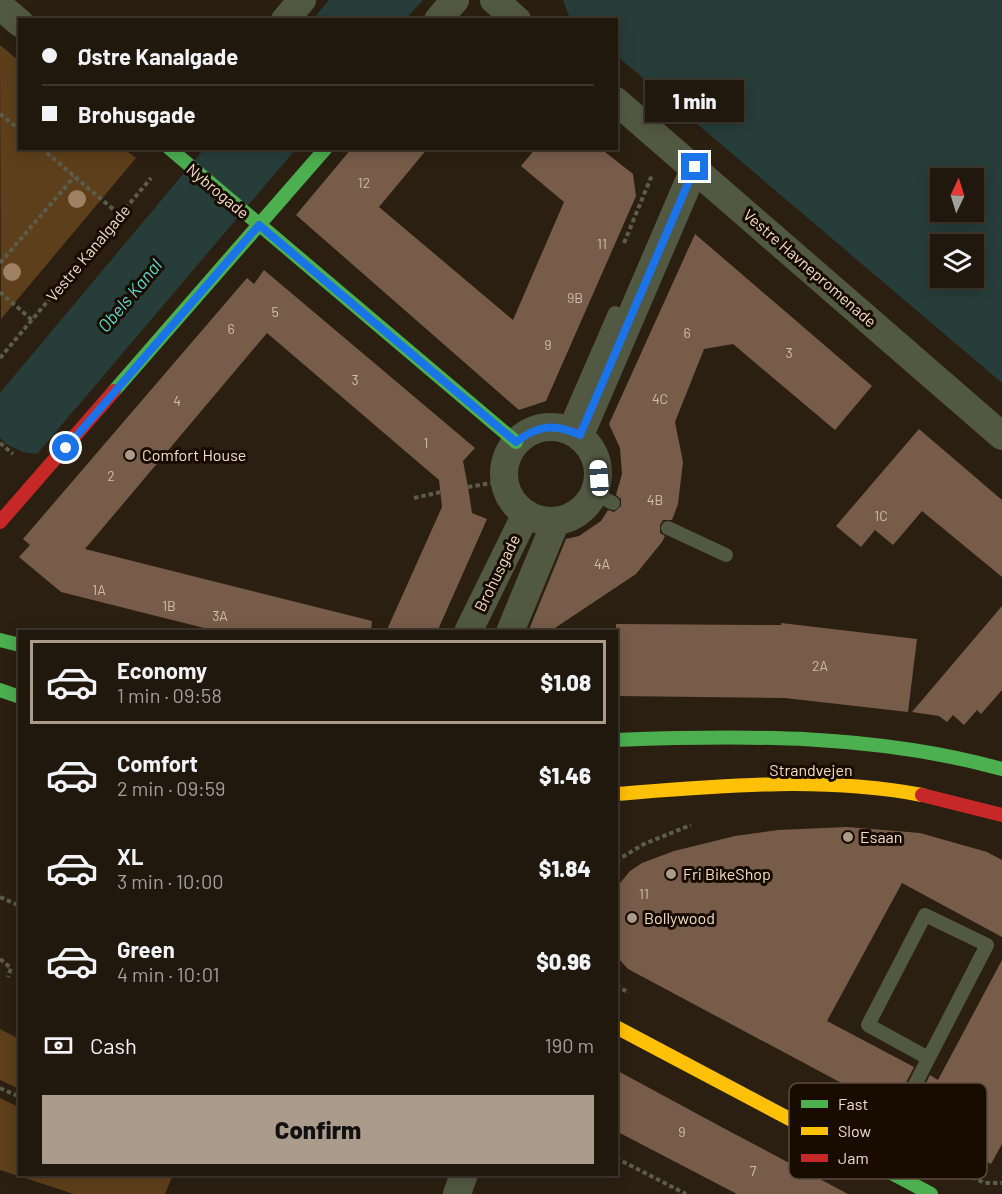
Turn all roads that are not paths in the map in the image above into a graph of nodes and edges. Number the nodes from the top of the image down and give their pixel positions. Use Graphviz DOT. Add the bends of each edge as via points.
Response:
graph roads {
  1 [pos="302,0"];
  2 [pos="455,0"];
  3 [pos="494,0"];
  4 [pos="0,6"];
  5 [pos="287,18"];
  6 [pos="440,18"];
  7 [pos="516,18"];
  8 [pos="18,21"];
  9 [pos="618,103"];
  10 [pos="173,150"];
  11 [pos="324,150"];
  12 [pos="695,167"];
  13 [pos="256,222"];
  14 [pos="615,313"];
  15 [pos="572,432"];
  16 [pos="1002,436"];
  17 [pos="516,442"];
  18 [pos="526,514"];
  19 [pos="556,521"];
  20 [pos="0,522"];
  21 [pos="668,528"];
  22 [pos="726,555"];
  23 [pos="469,630"];
  24 [pos="511,630"];
  25 [pos="0,640"];
  26 [pos="18,644"];
  27 [pos="0,690"];
  28 [pos="18,696"];
  29 [pos="618,740"];
  30 [pos="1002,769"];
  31 [pos="634,792"];
  32 [pos="618,794"];
  33 [pos="618,804"];
  34 [pos="1002,815"];
  35 [pos="618,1022"];
  36 [pos="618,1028"];
  37 [pos="618,1033"];
  38 [pos="633,1037"];
  39 [pos="928,1058"];
  40 [pos="915,1083"];
  41 [pos="789,1119"];
  42 [pos="463,1176"];
  43 [pos="902,1179"];
  44 [pos="457,1194"];
  45 [pos="931,1194"];
  1 -- 5 [label="street"];
  2 -- 6 [label="street"];
  3 -- 7 [label="street"];
  4 -- 8 [label="street"];
  9 -- 12 [label="street, Vestre Havnepromenade"];
  10 -- 13 [label="street, Nybrogade"];
  11 -- 13 [label="street"];
  12 -- 15 [label="street"];
  12 -- 16 [label="street, Vestre Havnepromenade"];
  13 -- 17 [label="street, Nybrogade"];
  13 -- 20 [label="street"];
  14 -- 15 [label="lane"];
  15 -- 17 [label="street" via="549,426 531,430"];
  15 -- 19 [label="street" via="591,447 598,462 604,498 572,517"];
  17 -- 18 [label="street" via="504,464 504,481 514,504"];
  18 -- 19 [label="street"];
  18 -- 23 [label="street, Brohusgade"];
  19 -- 24 [label="street, Brohusgade"];
  21 -- 22 [label="lane"];
  25 -- 26 [label="street"];
  27 -- 28 [label="street"];
  29 -- 30 [label="street, Strandvejen" via="744,735 828,740 935,752"];
  31 -- 32 [label="street, Strandvejen"];
  31 -- 33 [label="street"];
  31 -- 34 [label="street, Strandvejen" via="816,785 867,787 914,793"];
  35 -- 38 [label="street"];
  36 -- 38 [label="street"];
  37 -- 38 [label="street"];
  38 -- 41 [label="street"];
  39 -- 39 [label="lane" via="987,945 925,915 868,1025"];
  39 -- 40 [label="lane"];
  42 -- 44 [label="street"];
  43 -- 45 [label="street"];
}
